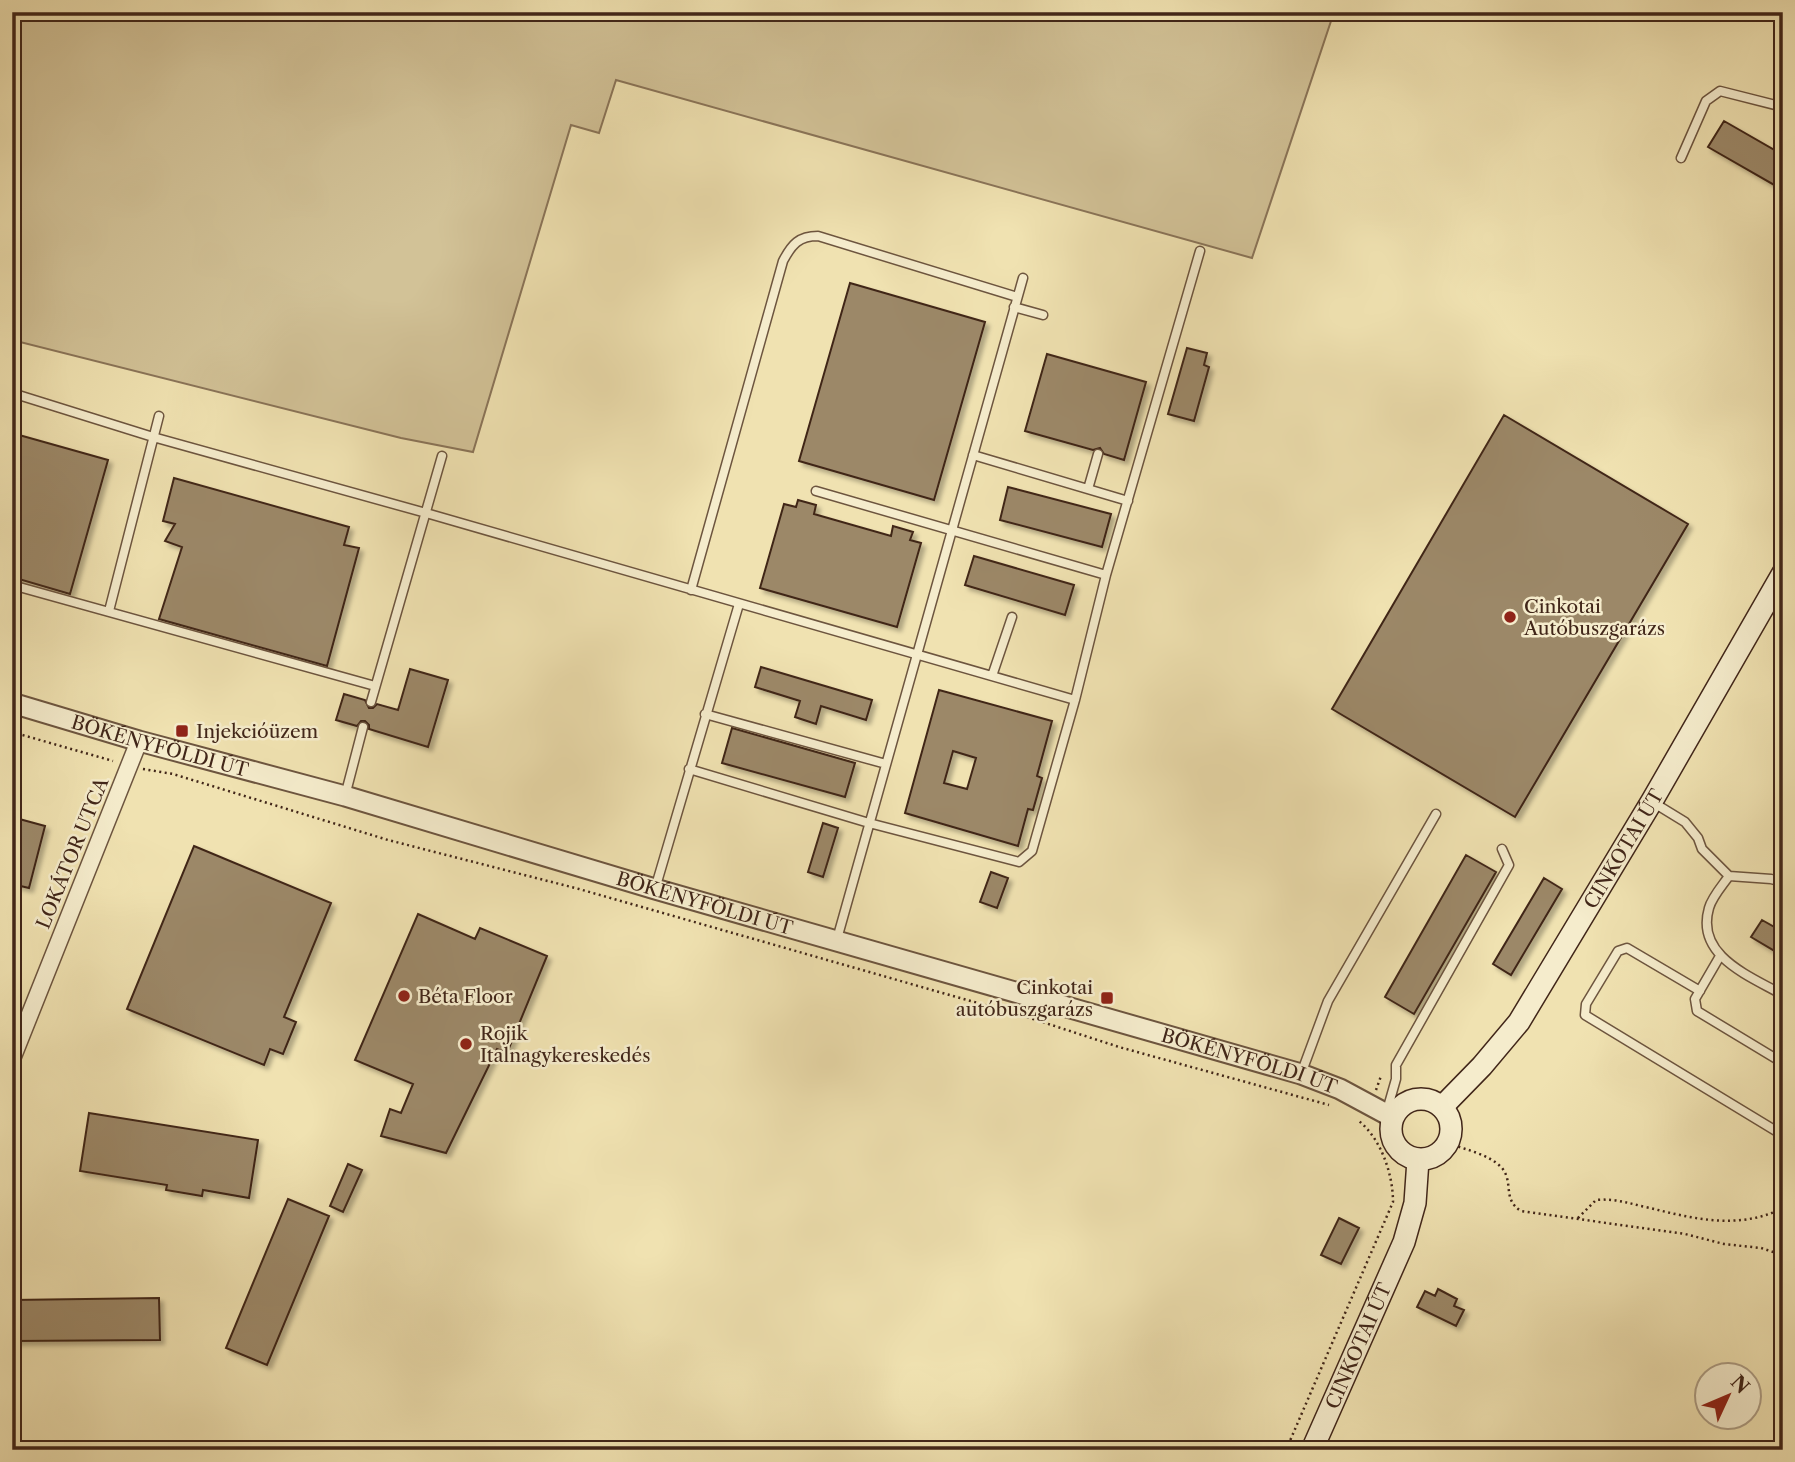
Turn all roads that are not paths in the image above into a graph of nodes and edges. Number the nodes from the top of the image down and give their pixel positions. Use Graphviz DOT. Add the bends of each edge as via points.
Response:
graph roads {
  1 [pos="1783,107"];
  2 [pos="1681,158"];
  3 [pos="1200,251"];
  4 [pos="1023,278"];
  5 [pos="1017,298"];
  6 [pos="1014,307"];
  7 [pos="1043,315"];
  8 [pos="12,393"];
  9 [pos="159,416"];
  10 [pos="153,437"];
  11 [pos="1098,454"];
  12 [pos="442,456"];
  13 [pos="973,456"];
  14 [pos="1088,489"];
  15 [pos="816,491"];
  16 [pos="1128,501"];
  17 [pos="426,513"];
  18 [pos="952,531"];
  19 [pos="1783,573"];
  20 [pos="1106,575"];
  21 [pos="12,585"];
  22 [pos="691,590"];
  23 [pos="739,604"];
  24 [pos="109,611"];
  25 [pos="1012,617"];
  26 [pos="916,655"];
  27 [pos="992,676"];
  28 [pos="375,687"];
  29 [pos="1074,700"];
  30 [pos="371,702"];
  31 [pos="12,703"];
  32 [pos="705,714"];
  33 [pos="363,727"];
  34 [pos="139,741"];
  35 [pos="886,764"];
  36 [pos="689,769"];
  37 [pos="345,796"];
  38 [pos="1652,801"];
  39 [pos="1436,814"];
  40 [pos="869,823"];
  41 [pos="1502,849"];
  42 [pos="1729,876"];
  43 [pos="1783,882"];
  44 [pos="655,889"];
  45 [pos="837,941"];
  46 [pos="1720,956"];
  47 [pos="1700,991"];
  48 [pos="1783,995"];
  49 [pos="12,1059"];
  50 [pos="1783,1063"];
  51 [pos="1301,1074"];
  52 [pos="1442,1107"];
  53 [pos="1389,1115"];
  54 [pos="1776,1130"];
  55 [pos="1418,1160"];
  56 [pos="1312,1450"];
  1 -- 2 [label="lane" via="1720,91 1706,102"];
  3 -- 16 [label="lane"];
  4 -- 5 [label="lane"];
  5 -- 6 [label="lane"];
  5 -- 22 [label="lane" via="818,236 797,241 783,261"];
  6 -- 7 [label="lane"];
  6 -- 13 [label="lane"];
  8 -- 10 [label="lane"];
  9 -- 10 [label="lane"];
  10 -- 17 [label="lane"];
  10 -- 24 [label="lane"];
  11 -- 14 [label="lane"];
  12 -- 17 [label="lane"];
  13 -- 14 [label="lane"];
  13 -- 18 [label="lane"];
  14 -- 16 [label="lane"];
  15 -- 18 [label="lane"];
  16 -- 20 [label="lane"];
  17 -- 22 [label="lane"];
  17 -- 28 [label="lane"];
  18 -- 20 [label="lane"];
  18 -- 26 [label="lane"];
  19 -- 38 [label="main road, CINKOTAI ÚT"];
  20 -- 29 [label="lane"];
  21 -- 24 [label="lane"];
  22 -- 23 [label="lane"];
  23 -- 26 [label="lane"];
  23 -- 32 [label="lane"];
  24 -- 28 [label="lane"];
  25 -- 27 [label="lane"];
  26 -- 27 [label="lane"];
  26 -- 35 [label="lane"];
  27 -- 29 [label="lane"];
  28 -- 30 [label="lane"];
  29 -- 40 [label="lane" via="1032,851 1024,860 1014,863"];
  31 -- 34 [label="street, BÖKÉNYFÖLDI ÚT"];
  32 -- 35 [label="lane"];
  32 -- 36 [label="lane"];
  33 -- 37 [label="lane"];
  34 -- 37 [label="street, BÖKÉNYFÖLDI ÚT"];
  34 -- 49 [label="street, LOKÁTOR UTCA"];
  35 -- 40 [label="lane"];
  36 -- 40 [label="lane"];
  36 -- 44 [label="lane"];
  37 -- 44 [label="street, BÖKÉNYFÖLDI ÚT"];
  38 -- 42 [label="lane" via="1685,822 1702,849"];
  38 -- 52 [label="main road, CINKOTAI ÚT" via="1519,1022"];
  39 -- 51 [label="lane" via="1328,1001"];
  40 -- 45 [label="lane"];
  41 -- 53 [label="lane" via="1509,866 1395,1065"];
  42 -- 43 [label="lane"];
  42 -- 46 [label="lane" via="1709,906 1707,921 1709,943"];
  44 -- 45 [label="street, BÖKÉNYFÖLDI ÚT"];
  45 -- 51 [label="street, BÖKÉNYFÖLDI ÚT"];
  46 -- 47 [label="lane"];
  46 -- 48 [label="lane"];
  47 -- 50 [label="lane" via="1695,999 1697,1011"];
  47 -- 54 [label="lane" via="1627,948 1618,951 1586,1004 1585,1015"];
  51 -- 53 [label="street, BÖKÉNYFÖLDI ÚT"];
  52 -- 53 [label="main road" via="1429,1099 1414,1099"];
  52 -- 55 [label="main road" via="1451,1124 1448,1143 1441,1153"];
  53 -- 55 [label="main road" via="1394,1145"];
  55 -- 56 [label="main road, CINKOTAI ÚT" via="1415,1203 1404,1242"];
}
